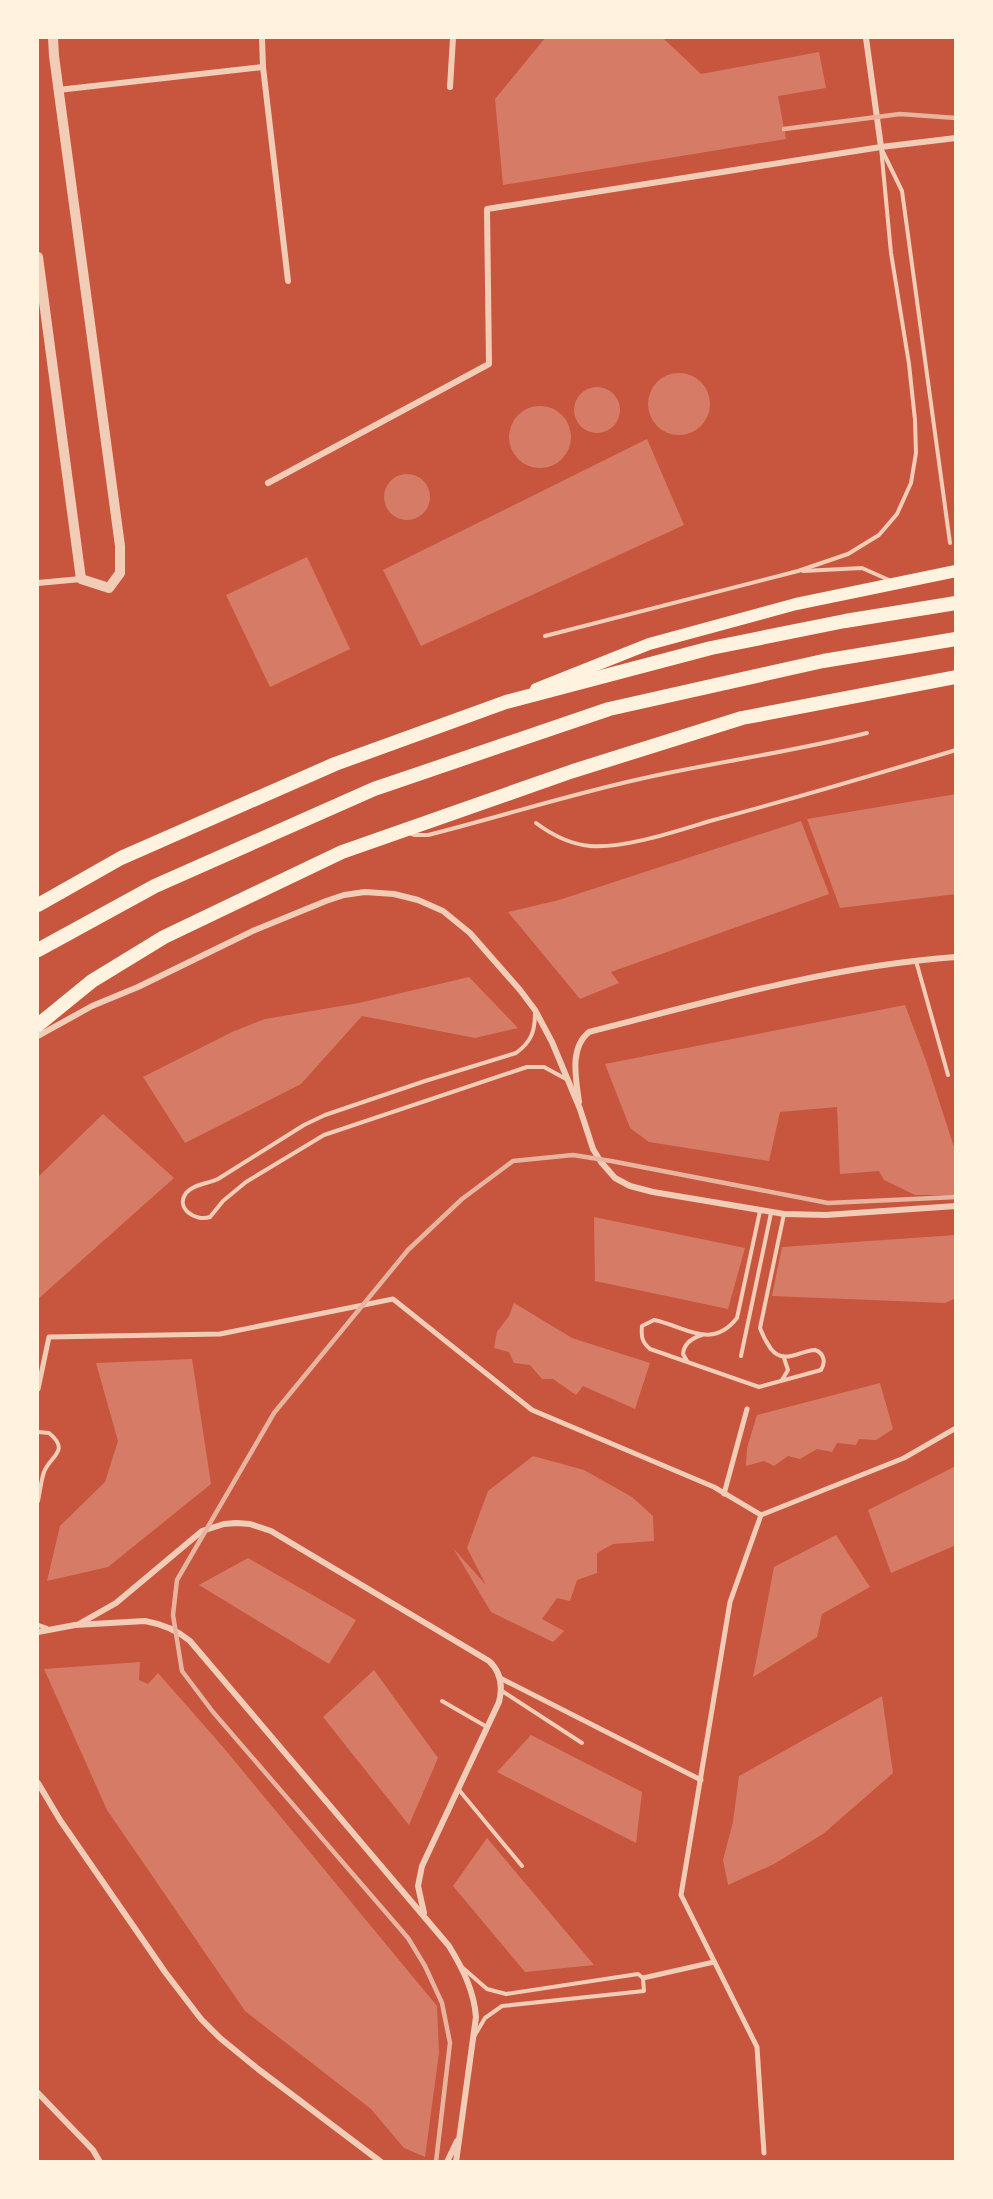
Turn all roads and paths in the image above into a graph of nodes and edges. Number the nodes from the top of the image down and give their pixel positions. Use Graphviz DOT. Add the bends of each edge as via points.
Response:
graph roads {
  1 [pos="53,38"];
  2 [pos="262,38"];
  3 [pos="453,38"];
  4 [pos="866,38"];
  5 [pos="263,67"];
  6 [pos="450,87"];
  7 [pos="58,90"];
  8 [pos="956,138"];
  9 [pos="881,147"];
  10 [pos="38,257"];
  11 [pos="288,281"];
  12 [pos="268,483"];
  13 [pos="950,543"];
  14 [pos="798,571"];
  15 [pos="956,571"];
  16 [pos="81,579"];
  17 [pos="38,583"];
  18 [pos="895,583"];
  19 [pos="956,603"];
  20 [pos="544,636"];
  21 [pos="956,639"];
  22 [pos="956,677"];
  23 [pos="506,702"];
  24 [pos="867,733"];
  25 [pos="956,750"];
  26 [pos="536,823"];
  27 [pos="402,831"];
  28 [pos="38,905"];
  29 [pos="38,950"];
  30 [pos="956,957"];
  31 [pos="915,960"];
  32 [pos="535,1010"];
  33 [pos="38,1025"];
  34 [pos="38,1036"];
  35 [pos="948,1075"];
  36 [pos="566,1079"];
  37 [pos="580,1109"];
  38 [pos="956,1206"];
  39 [pos="760,1211"];
  40 [pos="771,1213"];
  41 [pos="784,1214"];
  42 [pos="703,1334"];
  43 [pos="741,1356"];
  44 [pos="784,1358"];
  45 [pos="687,1362"];
  46 [pos="782,1381"];
  47 [pos="38,1389"];
  48 [pos="747,1409"];
  49 [pos="956,1428"];
  50 [pos="38,1431"];
  51 [pos="724,1494"];
  52 [pos="38,1501"];
  53 [pos="761,1515"];
  54 [pos="38,1625"];
  55 [pos="75,1625"];
  56 [pos="51,1629"];
  57 [pos="38,1632"];
  58 [pos="500,1678"];
  59 [pos="501,1691"];
  60 [pos="442,1701"];
  61 [pos="488,1727"];
  62 [pos="582,1743"];
  63 [pos="701,1779"];
  64 [pos="38,1783"];
  65 [pos="457,1789"];
  66 [pos="522,1866"];
  67 [pos="425,1917"];
  68 [pos="714,1962"];
  69 [pos="462,1967"];
  70 [pos="643,1978"];
  71 [pos="472,2041"];
  72 [pos="38,2093"];
  73 [pos="461,2132"];
  74 [pos="764,2153"];
  75 [pos="100,2162"];
  76 [pos="381,2162"];
  77 [pos="447,2162"];
  78 [pos="456,2162"];
  1 -- 7 [label="street"];
  2 -- 5 [label="street"];
  3 -- 6 [label="street"];
  4 -- 9 [label="street"];
  5 -- 7 [label="street"];
  5 -- 11 [label="street"];
  7 -- 16 [label="street" via="120,546 120,573 109,588"];
  8 -- 9 [label="street"];
  9 -- 12 [label="street" via="487,209 489,364"];
  9 -- 13 [label="lane" via="902,191"];
  9 -- 14 [label="lane" via="891,253 915,420 916,453 911,483 897,514 879,535 848,554"];
  10 -- 16 [label="street"];
  14 -- 18 [label="lane" via="862,568"];
  14 -- 20 [label="lane"];
  15 -- 18 [label="main road"];
  16 -- 17 [label="street"];
  18 -- 23 [label="main road" via="796,604 649,644"];
  19 -- 23 [label="main road" via="711,648"];
  21 -- 29 [label="main road" via="823,661 597,712 374,789 155,886"];
  22 -- 27 [label="main road" via="742,718 573,771"];
  23 -- 28 [label="main road" via="324,769 121,858"];
  24 -- 27 [label="lane" via="639,779 428,836"];
  25 -- 26 [label="lane" via="824,790 623,843 577,844"];
  27 -- 33 [label="main road" via="342,852 164,937 92,981"];
  30 -- 31 [label="street"];
  31 -- 35 [label="lane"];
  31 -- 37 [label="street" via="740,994 590,1032 580,1041 576,1053"];
  32 -- 34 [label="street" via="491,955 443,911 394,894 365,892 344,895 255,930 92,1006"];
  32 -- 36 [label="street"];
  32 -- 36 [label="lane" via="533,1035 516,1053 325,1115 218,1179 188,1191 184,1206 196,1218 210,1216 246,1182 300,1147 413,1104 527,1067 544,1067"];
  36 -- 37 [label="street"];
  37 -- 39 [label="street" via="600,1162 622,1182 653,1192"];
  38 -- 41 [label="street"];
  39 -- 40 [label="street"];
  39 -- 42 [label="lane" via="737,1318 730,1327"];
  40 -- 41 [label="street"];
  40 -- 43 [label="lane"];
  41 -- 44 [label="lane" via="760,1328 777,1356"];
  42 -- 45 [label="lane" via="684,1347"];
  42 -- 45 [label="lane" via="688,1333 654,1320 642,1326 641,1335 650,1349"];
  44 -- 46 [label="lane" via="788,1370"];
  44 -- 46 [label="lane" via="815,1350 821,1354 823,1364 821,1370"];
  45 -- 46 [label="lane" via="759,1387"];
  47 -- 51 [label="street" via="49,1336 220,1334 393,1299 532,1410"];
  48 -- 51 [label="street"];
  49 -- 53 [label="street" via="904,1458"];
  50 -- 52 [label="lane" via="49,1432 59,1449 44,1470"];
  51 -- 53 [label="street"];
  53 -- 63 [label="street" via="730,1602"];
  54 -- 56 [label="lane"];
  55 -- 56 [label="street"];
  55 -- 58 [label="street" via="116,1603 202,1531 224,1524 250,1524 271,1532 476,1653 496,1667"];
  55 -- 67 [label="street" via="146,1621 180,1633 190,1641"];
  56 -- 57 [label="street"];
  58 -- 59 [label="street"];
  58 -- 63 [label="street"];
  59 -- 61 [label="street"];
  59 -- 62 [label="lane"];
  60 -- 61 [label="lane"];
  61 -- 65 [label="street"];
  63 -- 68 [label="street" via="681,1894"];
  64 -- 76 [label="street" via="66,1830 201,2019 258,2069"];
  65 -- 66 [label="lane"];
  65 -- 67 [label="street" via="420,1876"];
  67 -- 69 [label="street"];
  68 -- 70 [label="street"];
  68 -- 74 [label="street" via="757,2047"];
  69 -- 70 [label="lane" via="487,1989 506,1994 638,1974"];
  69 -- 71 [label="street" via="475,2004"];
  70 -- 71 [label="lane" via="644,1991 502,2006 485,2018"];
  71 -- 73 [label="street"];
  72 -- 75 [label="street"];
  73 -- 77 [label="street"];
  73 -- 78 [label="street"];
}
